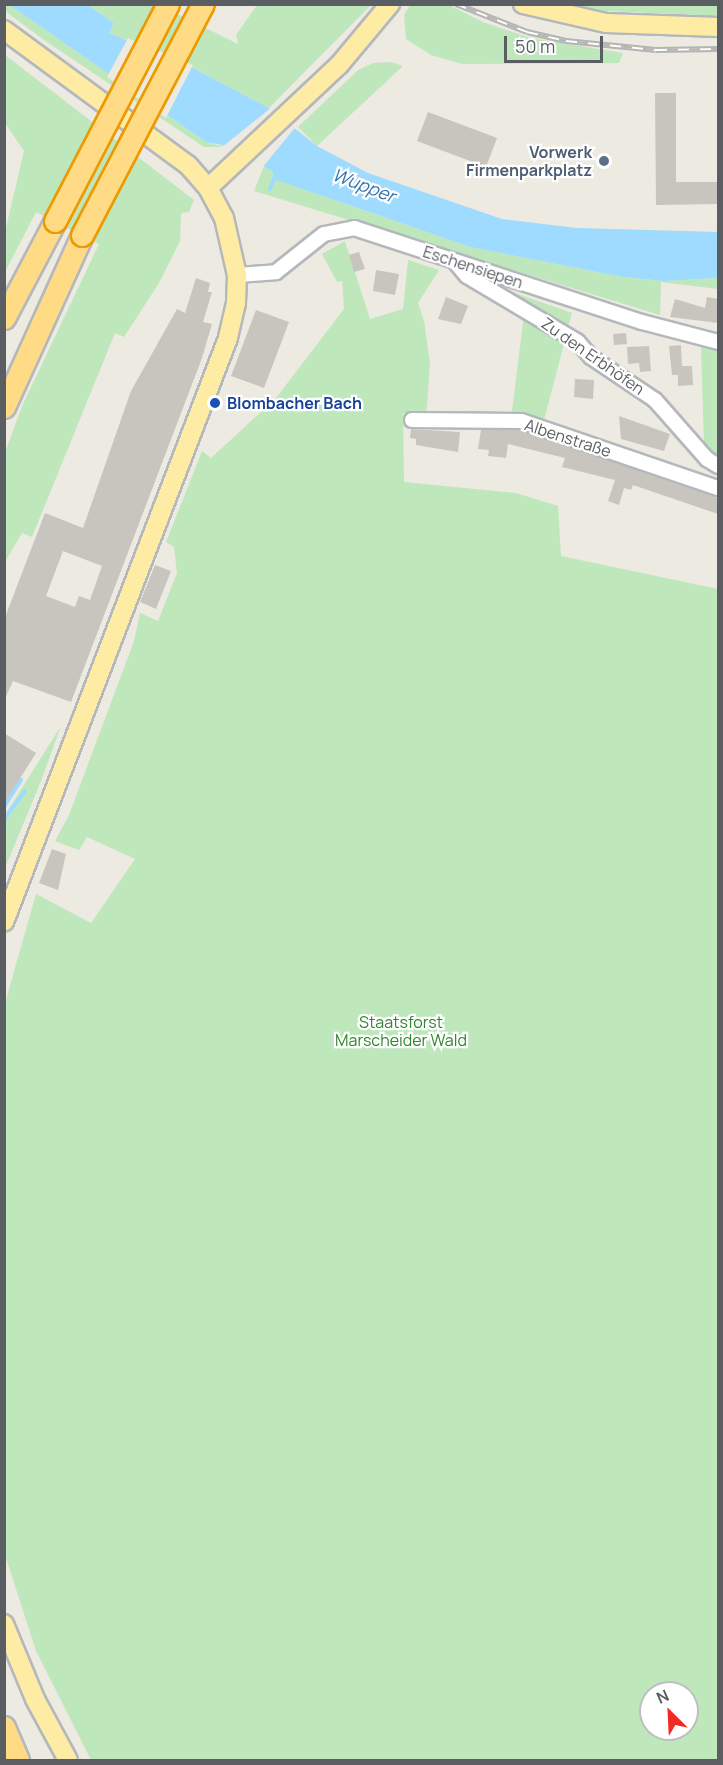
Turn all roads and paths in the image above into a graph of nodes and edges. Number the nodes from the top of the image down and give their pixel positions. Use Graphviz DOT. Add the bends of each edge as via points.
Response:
graph roads {
  1 [pos="168,4"];
  2 [pos="202,4"];
  3 [pos="390,4"];
  4 [pos="523,4"];
  5 [pos="718,27"];
  6 [pos="4,30"];
  7 [pos="208,188"];
  8 [pos="455,261"];
  9 [pos="237,276"];
  10 [pos="4,318"];
  11 [pos="718,342"];
  12 [pos="4,407"];
  13 [pos="412,420"];
  14 [pos="718,466"];
  15 [pos="718,488"];
  16 [pos="4,922"];
  17 [pos="4,1624"];
  18 [pos="4,1727"];
  19 [pos="18,1761"];
  20 [pos="68,1761"];
  1 -- 10 [label="highway, bridge"];
  2 -- 12 [label="highway, bridge" via="82,235"];
  3 -- 7 [label="main road" via="369,33"];
  4 -- 5 [label="main road" via="606,24"];
  6 -- 7 [label="main road" via="165,145"];
  7 -- 9 [label="main road" via="225,218"];
  8 -- 9 [label="street, Eschensiepen" via="346,228 324,234 276,272"];
  8 -- 11 [label="street, Eschensiepen" via="642,322"];
  8 -- 14 [label="street, Zu den Erbhöfen" via="467,276 578,342 591,357 655,400 707,459"];
  9 -- 16 [label="main road" via="228,338"];
  13 -- 15 [label="street, Albenstraße" via="521,421"];
  17 -- 20 [label="main road" via="35,1699"];
  18 -- 19 [label="highway"];
}
